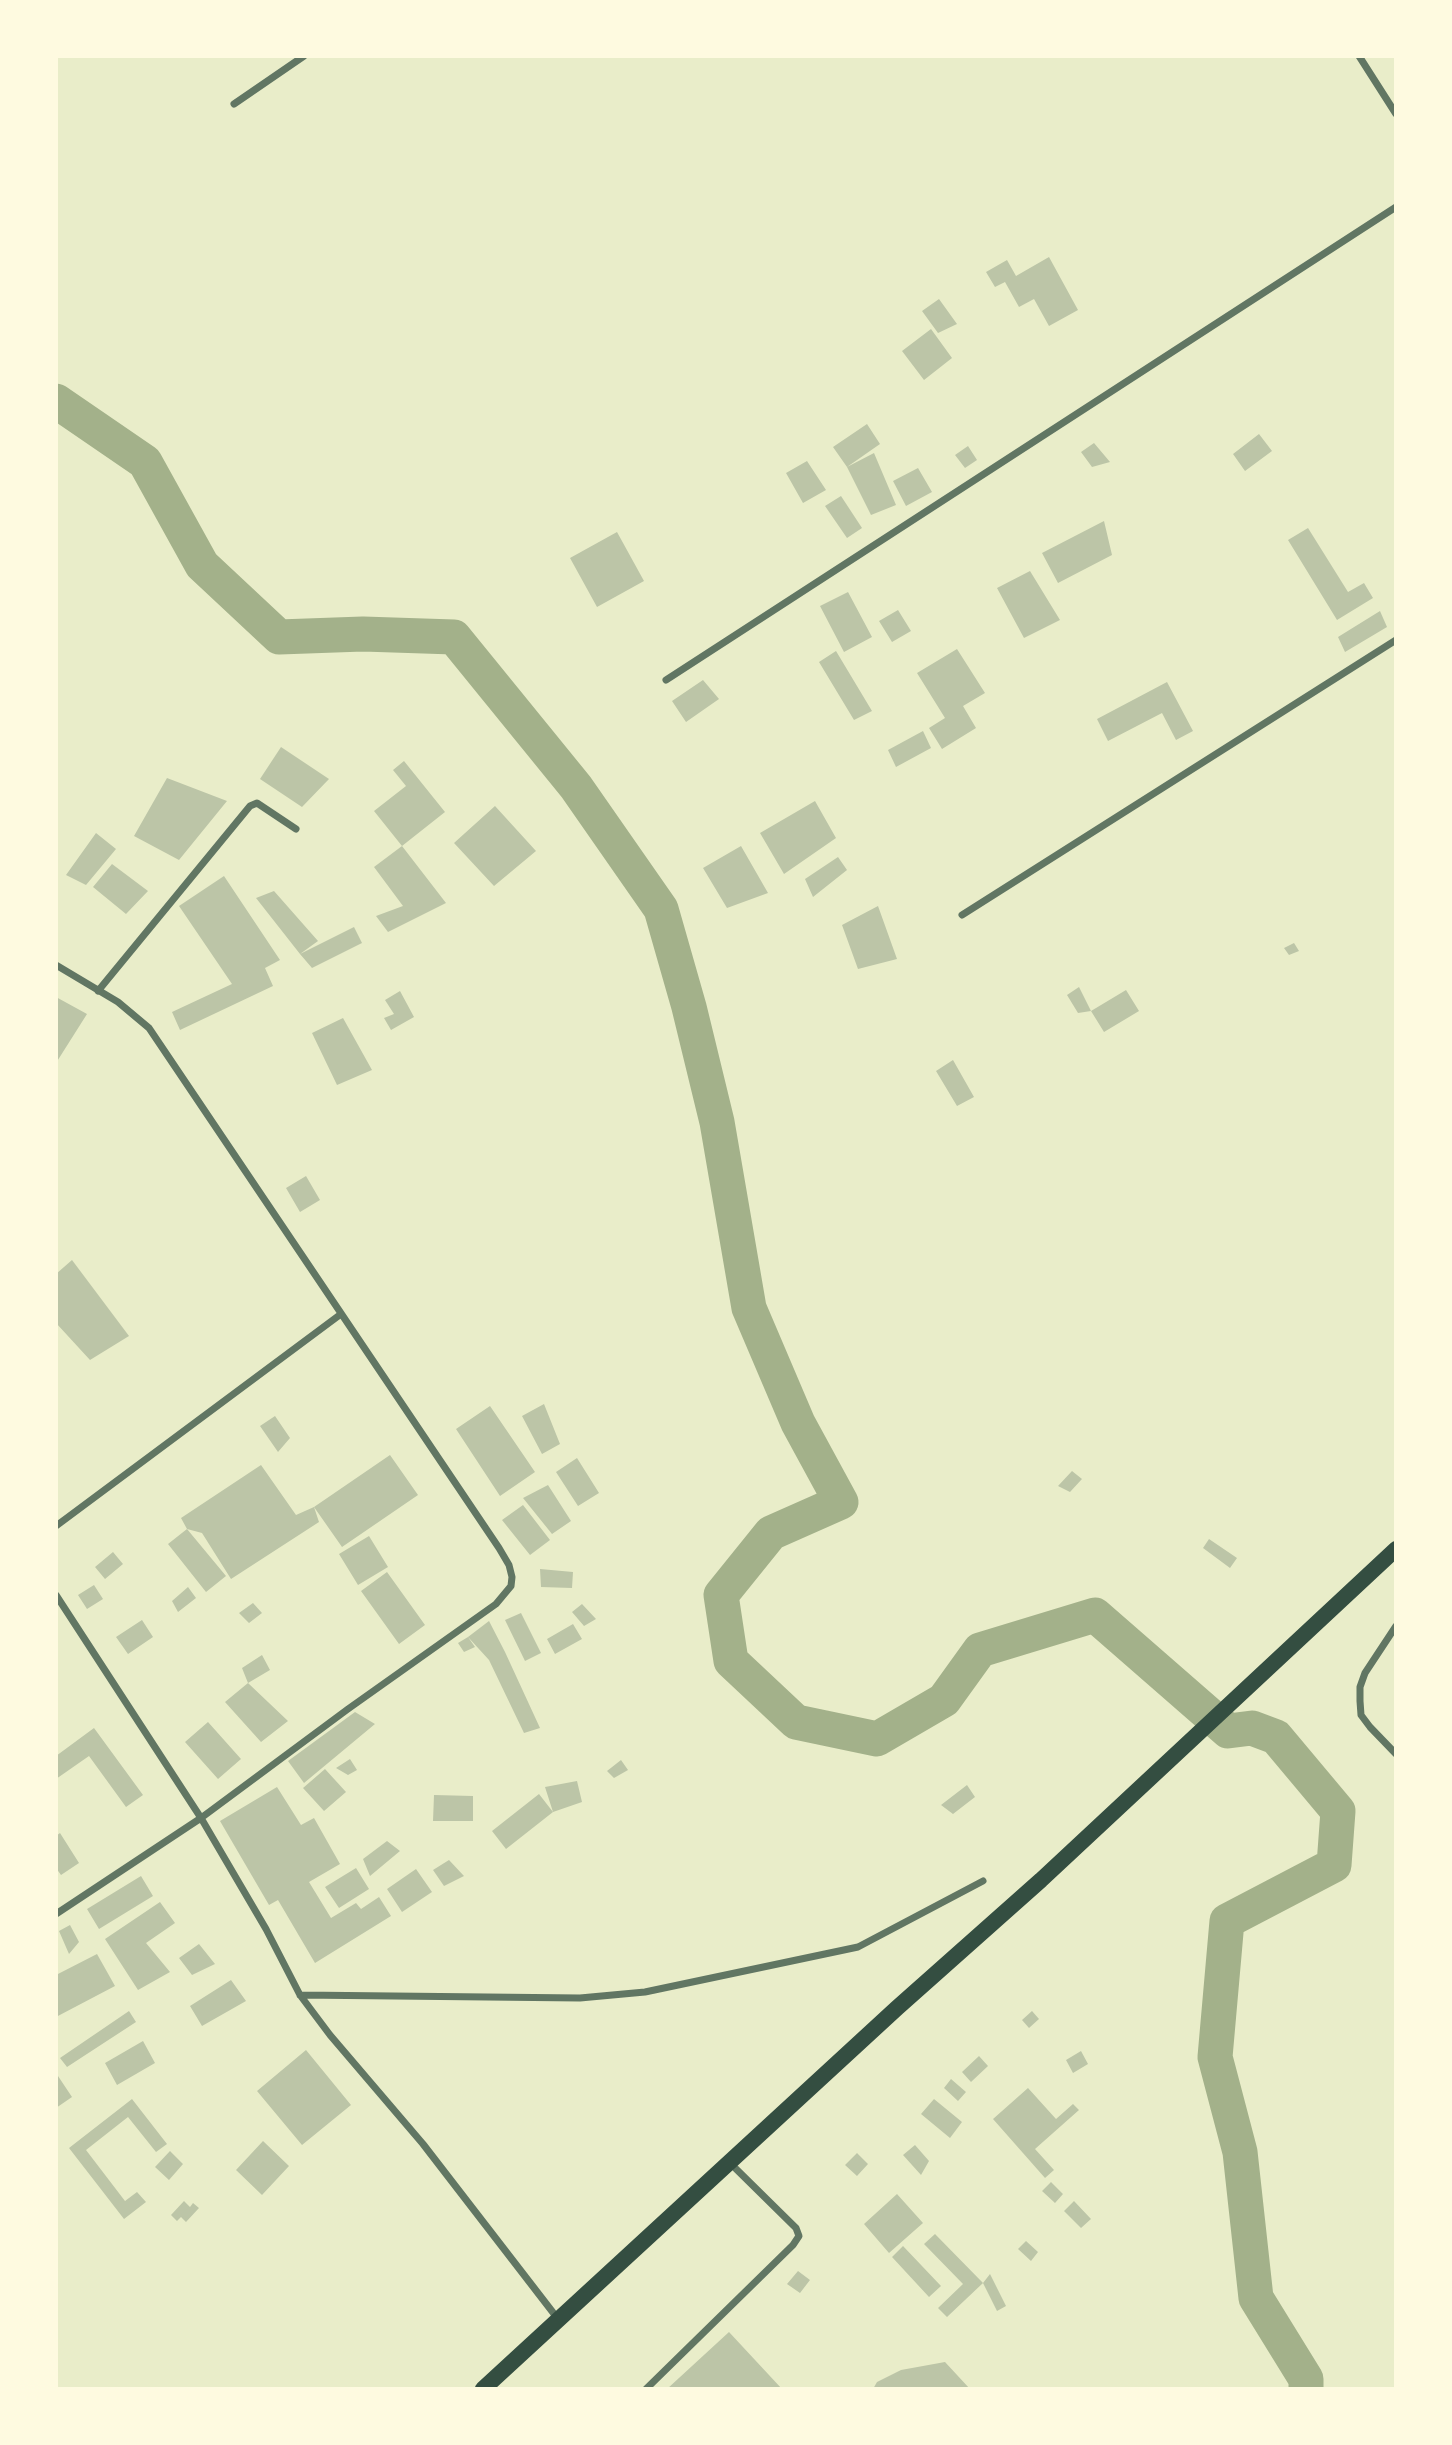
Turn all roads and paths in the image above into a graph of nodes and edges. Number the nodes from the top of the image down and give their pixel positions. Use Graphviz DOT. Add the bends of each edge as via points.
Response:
graph roads {
  1 [pos="304,56"];
  2 [pos="1359,56"];
  3 [pos="234,104"];
  4 [pos="1396,114"];
  5 [pos="1396,207"];
  6 [pos="1396,640"];
  7 [pos="666,680"];
  8 [pos="296,829"];
  9 [pos="962,915"];
  10 [pos="56,965"];
  11 [pos="98,990"];
  12 [pos="341,1314"];
  13 [pos="56,1526"];
  14 [pos="1396,1549"];
  15 [pos="56,1595"];
  16 [pos="1396,1626"];
  17 [pos="1396,1754"];
  18 [pos="201,1818"];
  19 [pos="983,1881"];
  20 [pos="56,1914"];
  21 [pos="300,1995"];
  22 [pos="730,2162"];
  23 [pos="558,2319"];
  24 [pos="483,2389"];
  25 [pos="646,2389"];
  1 -- 3 [label="street"];
  2 -- 4 [label="street"];
  5 -- 7 [label="street"];
  6 -- 9 [label="street"];
  8 -- 11 [label="street" via="257,803 250,806"];
  10 -- 11 [label="street"];
  11 -- 12 [label="street" via="149,1028"];
  12 -- 13 [label="street"];
  12 -- 18 [label="street" via="499,1548 509,1565 511,1586 483,1614"];
  14 -- 22 [label="highway"];
  15 -- 18 [label="street"];
  16 -- 17 [label="street" via="1365,1672 1360,1694 1361,1715"];
  18 -- 20 [label="street"];
  18 -- 21 [label="street"];
  19 -- 21 [label="street" via="858,1947 645,1992 580,1998"];
  21 -- 23 [label="street"];
  22 -- 23 [label="highway"];
  22 -- 25 [label="street" via="799,2236"];
  23 -- 24 [label="highway"];
}
